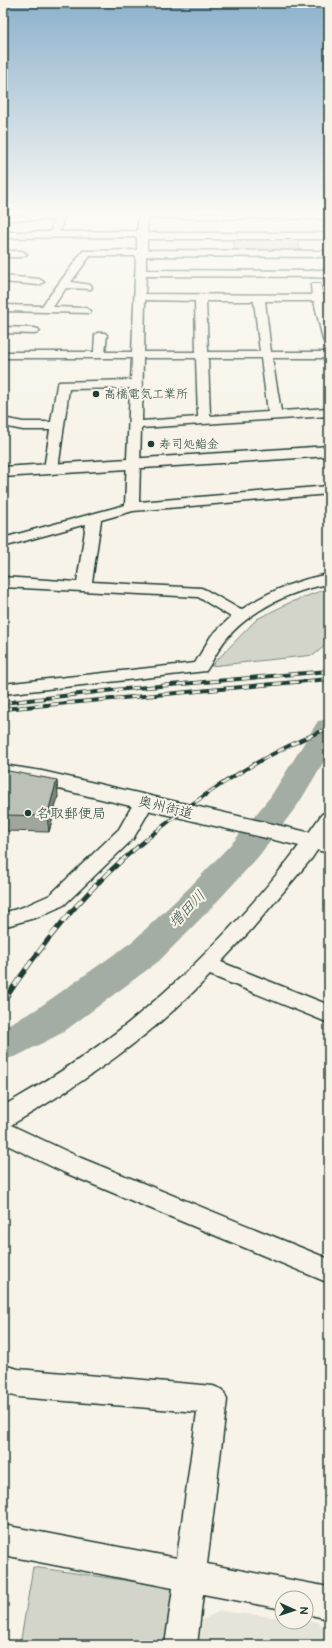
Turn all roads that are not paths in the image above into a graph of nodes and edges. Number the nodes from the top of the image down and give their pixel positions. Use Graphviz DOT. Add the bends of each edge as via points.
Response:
graph roads {
  1 [pos="59,290"];
  2 [pos="140,290"];
  3 [pos="140,297"];
  4 [pos="200,297"];
  5 [pos="259,297"];
  6 [pos="324,298"];
  7 [pos="3,308"];
  8 [pos="45,310"];
  9 [pos="86,311"];
  10 [pos="326,319"];
  11 [pos="3,330"];
  12 [pos="34,331"];
  13 [pos="101,336"];
  14 [pos="329,340"];
  15 [pos="3,355"];
  16 [pos="63,355"];
  17 [pos="99,355"];
  18 [pos="137,355"];
  19 [pos="201,355"];
  20 [pos="266,355"];
  21 [pos="329,355"];
  22 [pos="61,376"];
  23 [pos="136,384"];
  24 [pos="329,412"];
  25 [pos="275,416"];
  26 [pos="204,420"];
  27 [pos="3,422"];
  28 [pos="136,425"];
  29 [pos="57,426"];
  30 [pos="329,450"];
  31 [pos="135,463"];
  32 [pos="51,469"];
  33 [pos="3,472"];
  34 [pos="329,490"];
  35 [pos="132,507"];
  36 [pos="94,518"];
  37 [pos="3,543"];
  38 [pos="329,579"];
  39 [pos="3,582"];
  40 [pos="84,586"];
  41 [pos="241,616"];
  42 [pos="3,689"];
  43 [pos="3,772"];
  44 [pos="144,801"];
  45 [pos="329,818"];
  46 [pos="315,842"];
  47 [pos="3,920"];
  48 [pos="207,965"];
  49 [pos="329,1014"];
  50 [pos="3,1118"];
  51 [pos="3,1132"];
  52 [pos="329,1271"];
  53 [pos="3,1379"];
  54 [pos="3,1540"];
  55 [pos="191,1576"];
  56 [pos="274,1592"];
  57 [pos="314,1600"];
  58 [pos="329,1603"];
  59 [pos="181,1645"];
  1 -- 8 [label="street"];
  2 -- 3 [label="street"];
  3 -- 4 [label="street"];
  3 -- 18 [label="street"];
  4 -- 5 [label="street"];
  4 -- 19 [label="street"];
  5 -- 6 [label="street"];
  5 -- 20 [label="street"];
  6 -- 10 [label="street"];
  7 -- 8 [label="street"];
  8 -- 9 [label="street"];
  10 -- 14 [label="street"];
  11 -- 12 [label="street"];
  13 -- 17 [label="street"];
  15 -- 16 [label="street"];
  16 -- 17 [label="street"];
  16 -- 22 [label="street"];
  17 -- 18 [label="street"];
  18 -- 19 [label="street"];
  18 -- 23 [label="street"];
  19 -- 20 [label="street"];
  19 -- 26 [label="street"];
  20 -- 21 [label="street"];
  20 -- 25 [label="street"];
  22 -- 23 [label="street"];
  22 -- 29 [label="street"];
  23 -- 28 [label="street"];
  24 -- 25 [label="street"];
  25 -- 26 [label="street"];
  26 -- 28 [label="street"];
  27 -- 29 [label="street" via="23,426"];
  28 -- 31 [label="street"];
  29 -- 32 [label="street"];
  30 -- 31 [label="street"];
  31 -- 32 [label="street"];
  31 -- 35 [label="street"];
  32 -- 33 [label="street"];
  34 -- 35 [label="street"];
  35 -- 36 [label="street"];
  36 -- 37 [label="street"];
  36 -- 40 [label="street"];
  38 -- 41 [label="street" via="316,580 286,591"];
  39 -- 40 [label="street"];
  40 -- 41 [label="street" via="201,593"];
  41 -- 42 [label="street" via="219,637 200,667"];
  43 -- 44 [label="street, 奥州街道"];
  44 -- 46 [label="street, 奥州街道"];
  44 -- 47 [label="street" via="126,834 56,900 24,915"];
  45 -- 46 [label="street"];
  46 -- 48 [label="street"];
  48 -- 49 [label="street"];
  48 -- 50 [label="street" via="182,990 105,1053 51,1090"];
  51 -- 52 [label="street" via="66,1162"];
  53 -- 55 [label="street" via="18,1383 213,1400"];
  54 -- 55 [label="street"];
  55 -- 56 [label="street"];
  55 -- 59 [label="street"];
  57 -- 58 [label="street"];
}
